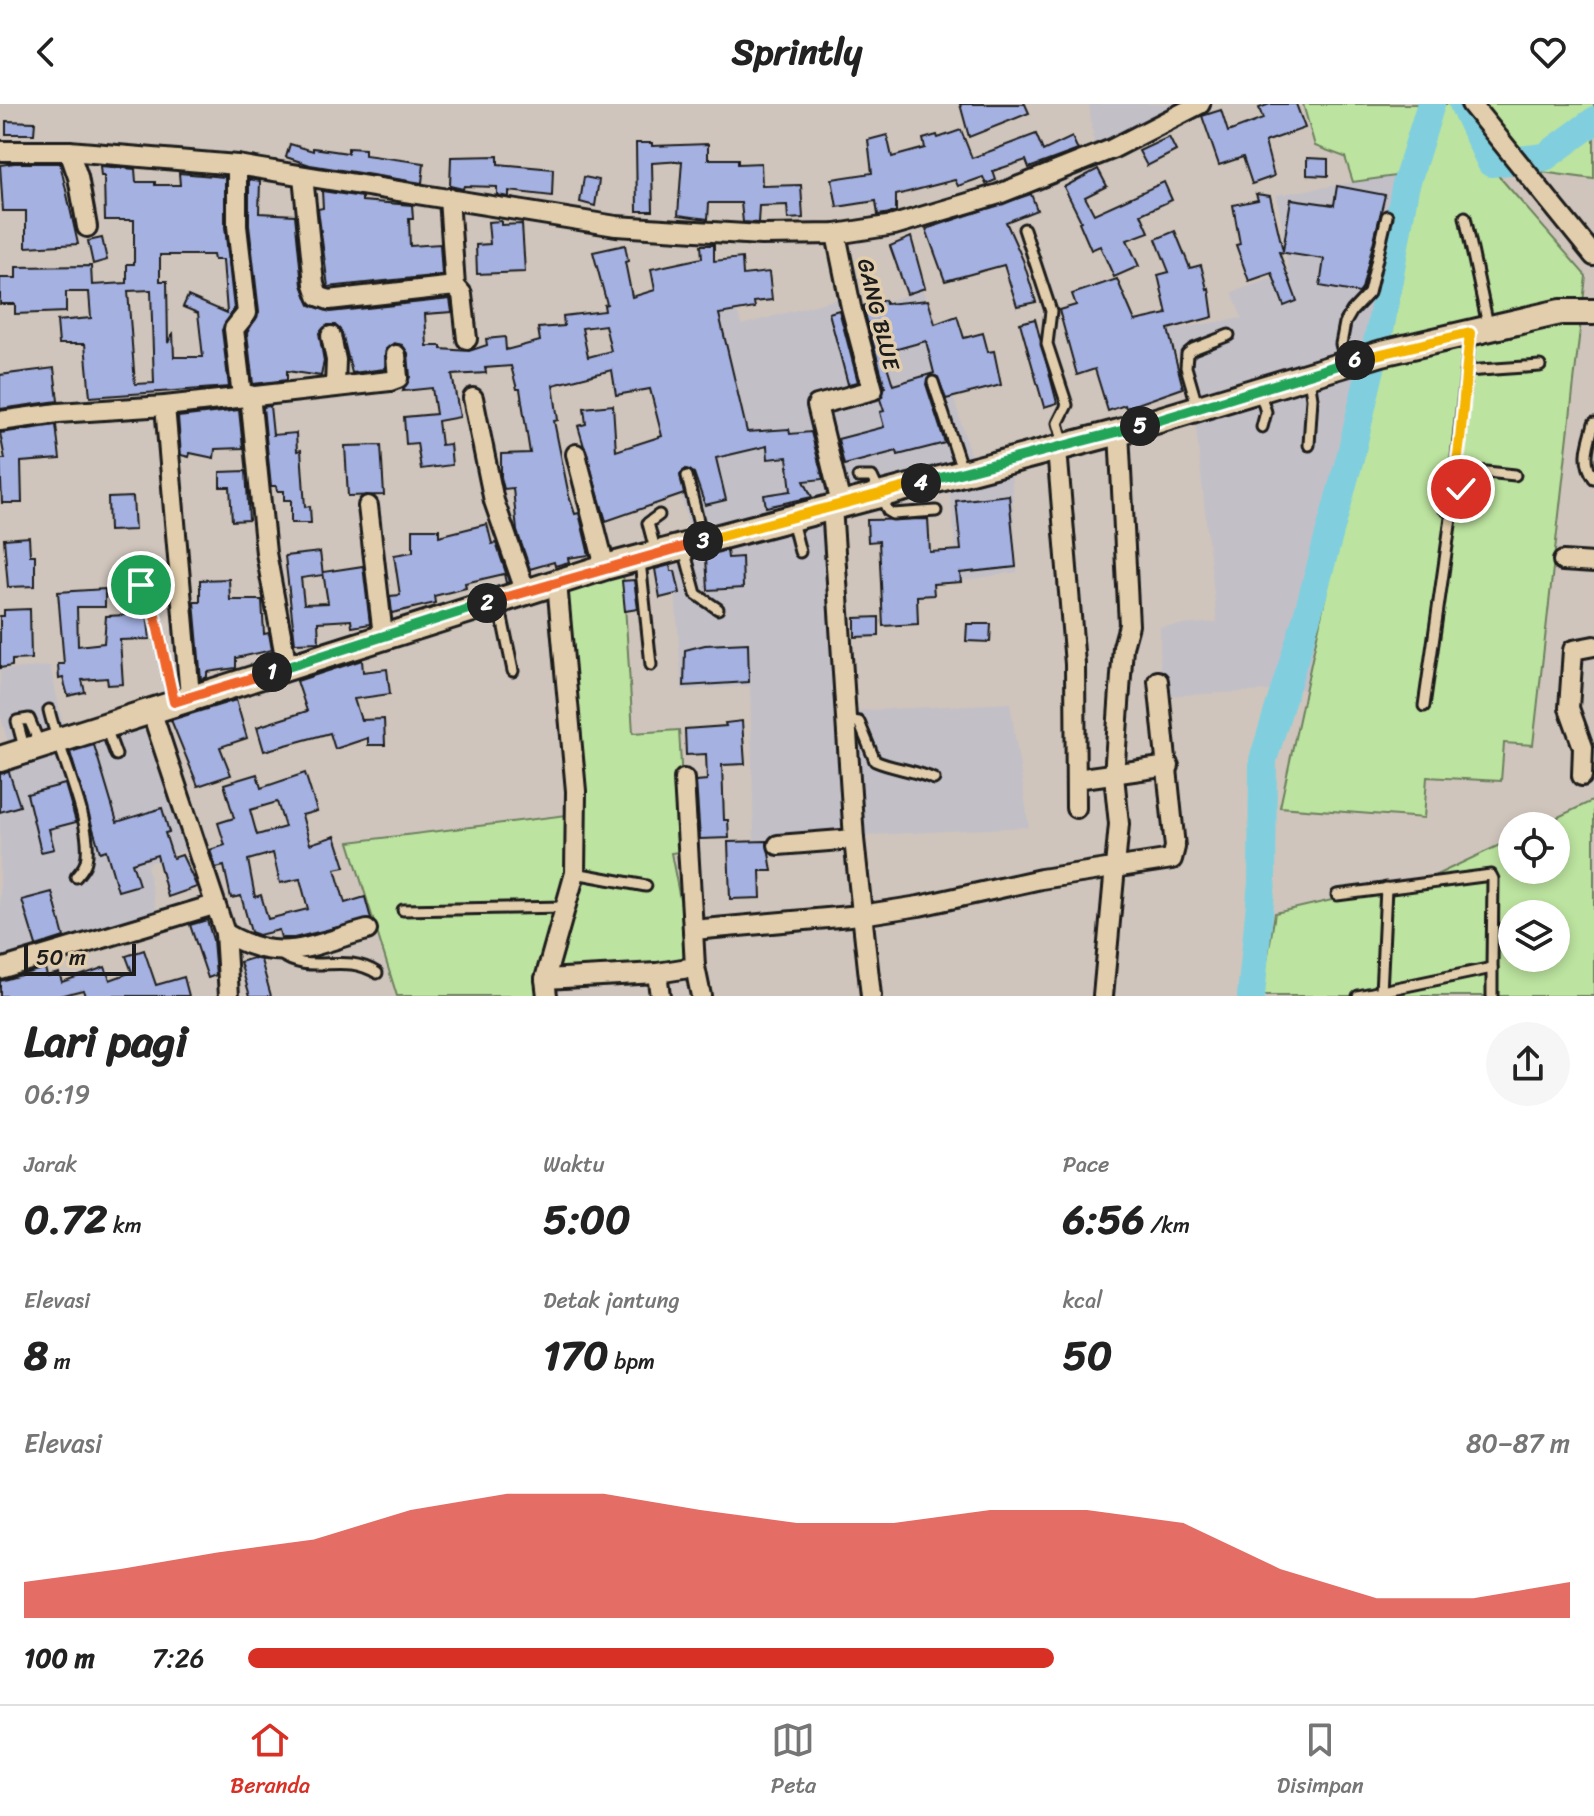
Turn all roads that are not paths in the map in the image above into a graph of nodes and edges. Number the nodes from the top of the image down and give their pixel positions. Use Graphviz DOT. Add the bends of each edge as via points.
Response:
graph roads {
  1 [pos="1200,104"];
  2 [pos="1471,104"];
  3 [pos="0,151"];
  4 [pos="69,151"];
  5 [pos="237,165"];
  6 [pos="303,176"];
  7 [pos="449,198"];
  8 [pos="1387,216"];
  9 [pos="1465,217"];
  10 [pos="87,227"];
  11 [pos="1024,229"];
  12 [pos="836,234"];
  13 [pos="1594,256"];
  14 [pos="455,286"];
  15 [pos="1594,312"];
  16 [pos="1480,331"];
  17 [pos="1229,335"];
  18 [pos="331,336"];
  19 [pos="467,339"];
  20 [pos="396,355"];
  21 [pos="1352,361"];
  22 [pos="1540,366"];
  23 [pos="1466,371"];
  24 [pos="1309,374"];
  25 [pos="933,382"];
  26 [pos="335,386"];
  27 [pos="1259,389"];
  28 [pos="246,396"];
  29 [pos="473,398"];
  30 [pos="165,406"];
  31 [pos="1198,408"];
  32 [pos="0,421"];
  33 [pos="1594,423"];
  34 [pos="1262,427"];
  35 [pos="1119,432"];
  36 [pos="1309,445"];
  37 [pos="1061,448"];
  38 [pos="576,454"];
  39 [pos="1458,469"];
  40 [pos="963,473"];
  41 [pos="1515,475"];
  42 [pos="687,476"];
  43 [pos="858,477"];
  44 [pos="1594,478"];
  45 [pos="1454,486"];
  46 [pos="878,494"];
  47 [pos="836,505"];
  48 [pos="368,506"];
  49 [pos="936,511"];
  50 [pos="1452,511"];
  51 [pos="659,515"];
  52 [pos="791,517"];
  53 [pos="693,544"];
  54 [pos="800,552"];
  55 [pos="648,555"];
  56 [pos="1563,561"];
  57 [pos="1594,563"];
  58 [pos="605,567"];
  59 [pos="557,583"];
  60 [pos="130,584"];
  61 [pos="525,590"];
  62 [pos="498,599"];
  63 [pos="718,609"];
  64 [pos="383,636"];
  65 [pos="1594,646"];
  66 [pos="651,665"];
  67 [pos="287,667"];
  68 [pos="513,671"];
  69 [pos="1158,681"];
  70 [pos="182,699"];
  71 [pos="1424,706"];
  72 [pos="49,710"];
  73 [pos="151,710"];
  74 [pos="846,720"];
  75 [pos="105,725"];
  76 [pos="40,746"];
  77 [pos="116,755"];
  78 [pos="0,759"];
  79 [pos="1169,766"];
  80 [pos="1114,776"];
  81 [pos="1582,776"];
  82 [pos="684,779"];
  83 [pos="934,779"];
  84 [pos="1076,779"];
  85 [pos="1076,808"];
  86 [pos="854,839"];
  87 [pos="778,845"];
  88 [pos="1115,867"];
  89 [pos="575,873"];
  90 [pos="76,877"];
  91 [pos="646,886"];
  92 [pos="1386,888"];
  93 [pos="1337,895"];
  94 [pos="214,905"];
  95 [pos="566,907"];
  96 [pos="403,910"];
  97 [pos="861,915"];
  98 [pos="367,930"];
  99 [pos="693,930"];
  100 [pos="225,933"];
  101 [pos="279,953"];
  102 [pos="695,967"];
  103 [pos="1492,968"];
  104 [pos="0,969"];
  105 [pos="377,973"];
  106 [pos="657,973"];
  107 [pos="546,988"];
  108 [pos="1381,993"];
  109 [pos="229,996"];
  110 [pos="660,996"];
  111 [pos="701,996"];
  112 [pos="871,996"];
  113 [pos="1103,996"];
  114 [pos="1358,996"];
  115 [pos="1492,996"];
  1 -- 12 [label="street" via="1027,184 894,225"];
  2 -- 13 [label="street"];
  3 -- 4 [label="street"];
  4 -- 5 [label="street"];
  4 -- 10 [label="street"];
  5 -- 6 [label="street"];
  5 -- 28 [label="street" via="237,226 247,313 234,329"];
  6 -- 7 [label="street"];
  6 -- 14 [label="street" via="318,296 329,300"];
  7 -- 12 [label="street" via="616,226"];
  7 -- 14 [label="street"];
  8 -- 21 [label="lane" via="1369,293 1345,323 1341,344"];
  9 -- 16 [label="lane"];
  11 -- 37 [label="lane" via="1051,311 1047,344 1067,405 1058,423"];
  12 -- 47 [label="street, GANG BLUE" via="873,390 817,405"];
  14 -- 19 [label="street" via="462,294"];
  15 -- 16 [label="street" via="1560,312"];
  16 -- 21 [label="street"];
  16 -- 23 [label="lane"];
  17 -- 31 [label="lane" via="1187,354"];
  18 -- 26 [label="street"];
  20 -- 26 [label="street" via="397,380"];
  21 -- 24 [label="street"];
  22 -- 23 [label="lane"];
  23 -- 39 [label="lane"];
  24 -- 27 [label="street"];
  24 -- 36 [label="lane"];
  25 -- 40 [label="lane"];
  26 -- 28 [label="street"];
  27 -- 31 [label="street"];
  27 -- 34 [label="lane" via="1266,412"];
  28 -- 30 [label="street"];
  28 -- 67 [label="street"];
  29 -- 61 [label="street" via="494,501"];
  30 -- 32 [label="street"];
  30 -- 70 [label="street"];
  31 -- 35 [label="street"];
  33 -- 44 [label="lane" via="1586,452 1586,467"];
  35 -- 37 [label="street"];
  35 -- 80 [label="street" via="1129,625"];
  37 -- 40 [label="street"];
  37 -- 84 [label="street" via="1075,664"];
  38 -- 58 [label="street"];
  39 -- 41 [label="lane"];
  39 -- 45 [label="lane"];
  40 -- 46 [label="street"];
  42 -- 53 [label="lane"];
  43 -- 46 [label="lane" via="872,477"];
  45 -- 50 [label="lane" via="1466,500"];
  45 -- 50 [label="lane" via="1443,490 1440,498"];
  46 -- 47 [label="street"];
  46 -- 49 [label="lane" via="893,514"];
  47 -- 52 [label="street"];
  47 -- 74 [label="street"];
  48 -- 64 [label="street"];
  50 -- 71 [label="lane"];
  51 -- 55 [label="lane" via="648,523"];
  52 -- 53 [label="street"];
  52 -- 54 [label="lane"];
  53 -- 55 [label="street"];
  53 -- 63 [label="lane" via="696,594"];
  55 -- 58 [label="street"];
  55 -- 66 [label="lane"];
  56 -- 57 [label="street"];
  58 -- 59 [label="street"];
  59 -- 61 [label="street"];
  59 -- 89 [label="street" via="576,791"];
  60 -- 70 [label="lane" via="150,593"];
  61 -- 62 [label="street"];
  62 -- 64 [label="street"];
  62 -- 68 [label="lane"];
  64 -- 67 [label="street"];
  65 -- 81 [label="street" via="1573,650 1569,708 1583,747"];
  67 -- 70 [label="street"];
  69 -- 79 [label="street"];
  70 -- 73 [label="street"];
  72 -- 76 [label="lane"];
  73 -- 75 [label="street"];
  73 -- 94 [label="street"];
  74 -- 83 [label="lane" via="859,722 875,761"];
  74 -- 86 [label="street"];
  75 -- 76 [label="street"];
  75 -- 77 [label="lane"];
  76 -- 78 [label="street"];
  76 -- 90 [label="lane" via="74,784 87,840 86,864"];
  79 -- 80 [label="street"];
  79 -- 88 [label="street" via="1172,859"];
  80 -- 84 [label="street"];
  80 -- 88 [label="street" via="1119,824"];
  82 -- 99 [label="street"];
  84 -- 85 [label="street"];
  86 -- 87 [label="street"];
  86 -- 97 [label="street"];
  88 -- 97 [label="street"];
  88 -- 113 [label="street"];
  89 -- 91 [label="lane"];
  89 -- 95 [label="street"];
  92 -- 93 [label="lane"];
  92 -- 103 [label="lane" via="1492,876"];
  92 -- 108 [label="lane"];
  94 -- 100 [label="street"];
  94 -- 104 [label="street"];
  95 -- 96 [label="lane"];
  95 -- 107 [label="street"];
  97 -- 99 [label="street"];
  97 -- 112 [label="street"];
  98 -- 101 [label="street"];
  99 -- 102 [label="street"];
  100 -- 101 [label="street" via="249,947"];
  100 -- 109 [label="street"];
  101 -- 105 [label="lane" via="302,965 346,961"];
  102 -- 106 [label="street"];
  102 -- 111 [label="street"];
  103 -- 108 [label="lane"];
  103 -- 115 [label="lane"];
  106 -- 107 [label="street"];
  106 -- 110 [label="street"];
  108 -- 114 [label="lane"];
}
